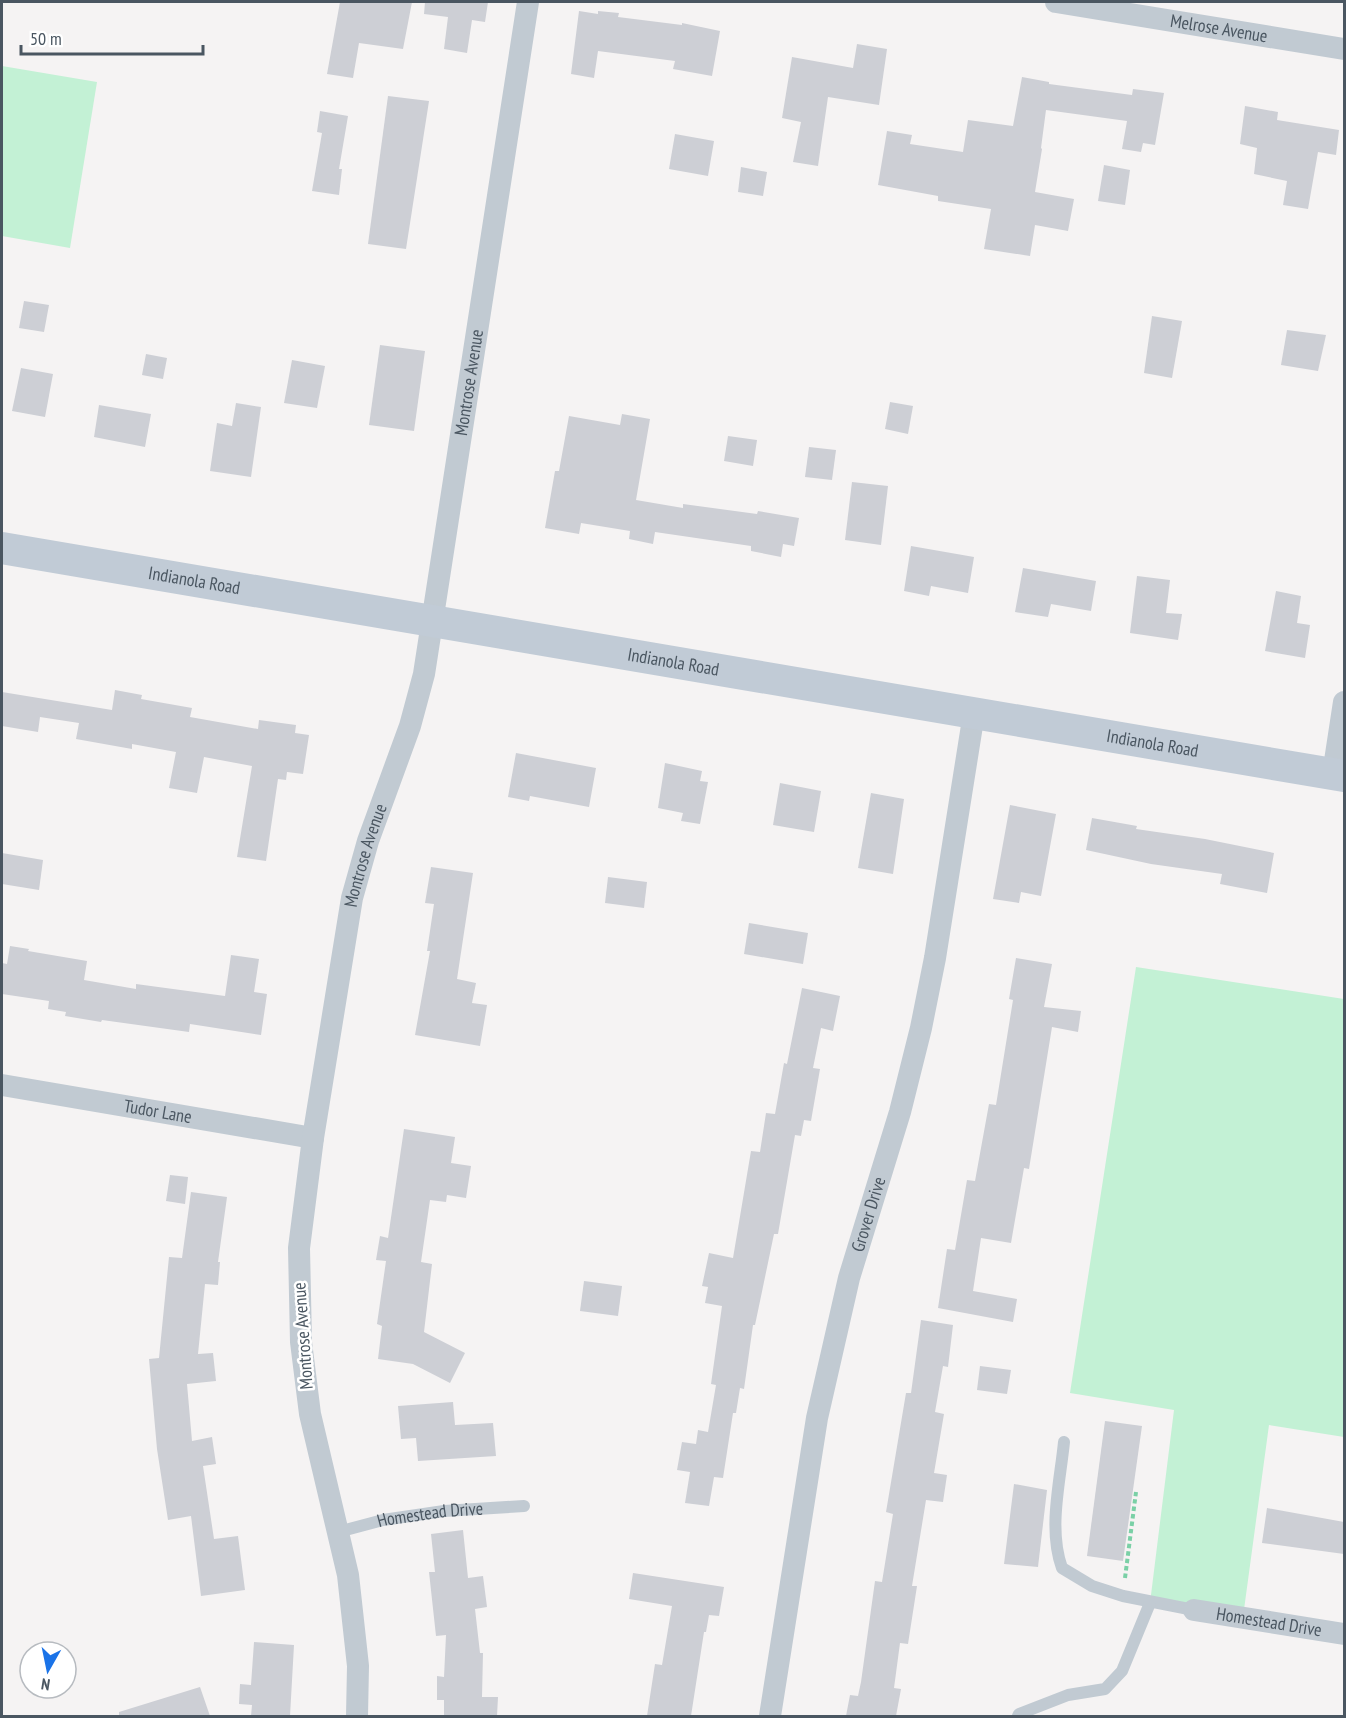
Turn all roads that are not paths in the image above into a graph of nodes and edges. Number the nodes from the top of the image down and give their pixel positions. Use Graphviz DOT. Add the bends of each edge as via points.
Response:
graph roads {
  1 [pos="528,2"];
  2 [pos="1056,2"];
  3 [pos="1344,49"];
  4 [pos="2,548"];
  5 [pos="432,622"];
  6 [pos="1344,702"];
  7 [pos="974,713"];
  8 [pos="1339,775"];
  9 [pos="2,1085"];
  10 [pos="313,1138"];
  11 [pos="1064,1442"];
  12 [pos="524,1506"];
  13 [pos="338,1532"];
  14 [pos="1149,1603"];
  15 [pos="1194,1610"];
  16 [pos="1344,1635"];
  17 [pos="357,1716"];
  18 [pos="770,1716"];
  19 [pos="1018,1716"];
  1 -- 5 [label="street, Montrose Avenue"];
  2 -- 3 [label="street, Melrose Avenue"];
  4 -- 5 [label="street, Indianola Road"];
  5 -- 7 [label="street, Indianola Road"];
  5 -- 10 [label="street, Montrose Avenue" via="410,726 368,841 352,898"];
  6 -- 8 [label="street"];
  7 -- 8 [label="street, Indianola Road"];
  7 -- 18 [label="street, Grover Drive" via="921,1028 900,1112 849,1278 817,1418"];
  9 -- 10 [label="street, Tudor Lane"];
  10 -- 13 [label="street, Montrose Avenue" via="299,1248 301,1342 310,1414"];
  11 -- 14 [label="lane" via="1055,1526 1056,1552 1062,1568 1092,1586"];
  12 -- 13 [label="lane, Homestead Drive" via="444,1511 383,1520"];
  13 -- 17 [label="street, Montrose Avenue" via="355,1623"];
  14 -- 15 [label="lane"];
  14 -- 19 [label="lane" via="1122,1671 1105,1689 1068,1695"];
  15 -- 16 [label="street, Homestead Drive"];
}
